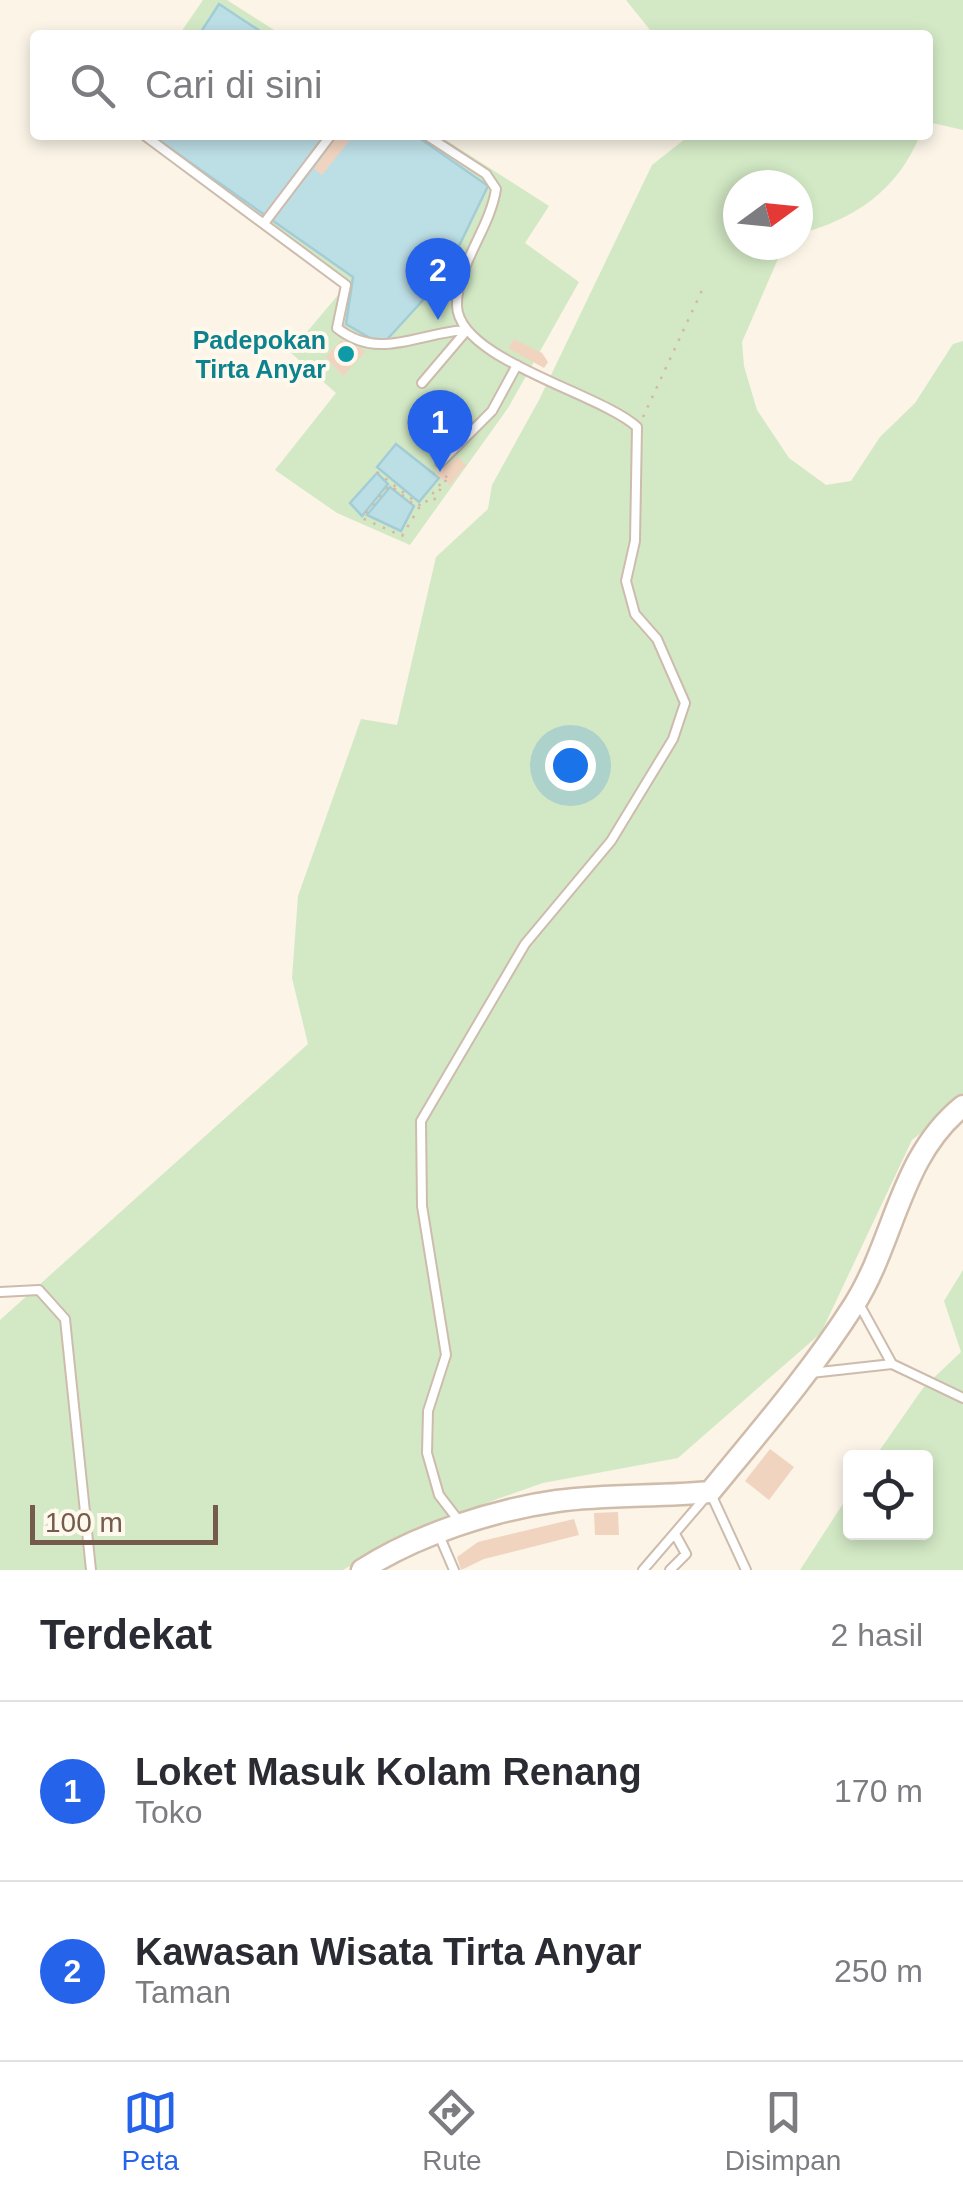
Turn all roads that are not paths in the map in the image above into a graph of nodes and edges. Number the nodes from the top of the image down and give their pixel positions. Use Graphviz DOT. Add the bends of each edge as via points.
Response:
graph roads {
  1 [pos="151,140"];
  2 [pos="328,140"];
  3 [pos="434,140"];
  4 [pos="265,222"];
  5 [pos="466,330"];
  6 [pos="518,364"];
  7 [pos="422,383"];
  8 [pos="440,462"];
  9 [pos="963,1106"];
  10 [pos="0,1292"];
  11 [pos="857,1301"];
  12 [pos="892,1364"];
  13 [pos="807,1374"];
  14 [pos="963,1398"];
  15 [pos="710,1492"];
  16 [pos="467,1525"];
  17 [pos="675,1534"];
  18 [pos="439,1536"];
  19 [pos="91,1570"];
  20 [pos="362,1570"];
  21 [pos="454,1570"];
  22 [pos="644,1570"];
  23 [pos="670,1570"];
  24 [pos="746,1570"];
  1 -- 4 [label="lane"];
  2 -- 4 [label="lane"];
  3 -- 5 [label="lane" via="486,174 496,189 462,282 457,308"];
  4 -- 5 [label="lane" via="346,286 337,328 367,346"];
  5 -- 6 [label="lane"];
  5 -- 7 [label="lane"];
  6 -- 8 [label="lane" via="492,411"];
  6 -- 16 [label="lane" via="637,426 636,541 626,581 635,614 657,638 685,698 682,716 611,841 525,944 436,1091 418,1133 422,1206 446,1355 428,1411 427,1453 439,1496 450,1515"];
  9 -- 11 [label="main road" via="943,1123 913,1170"];
  10 -- 19 [label="lane" via="39,1290 65,1319"];
  11 -- 12 [label="lane"];
  11 -- 13 [label="main road"];
  12 -- 13 [label="lane"];
  12 -- 14 [label="lane"];
  13 -- 15 [label="main road"];
  15 -- 16 [label="main road" via="555,1502"];
  15 -- 17 [label="lane"];
  15 -- 24 [label="lane"];
  16 -- 18 [label="main road"];
  17 -- 22 [label="lane"];
  17 -- 23 [label="lane" via="686,1554"];
  18 -- 20 [label="main road"];
  18 -- 21 [label="lane"];
}
